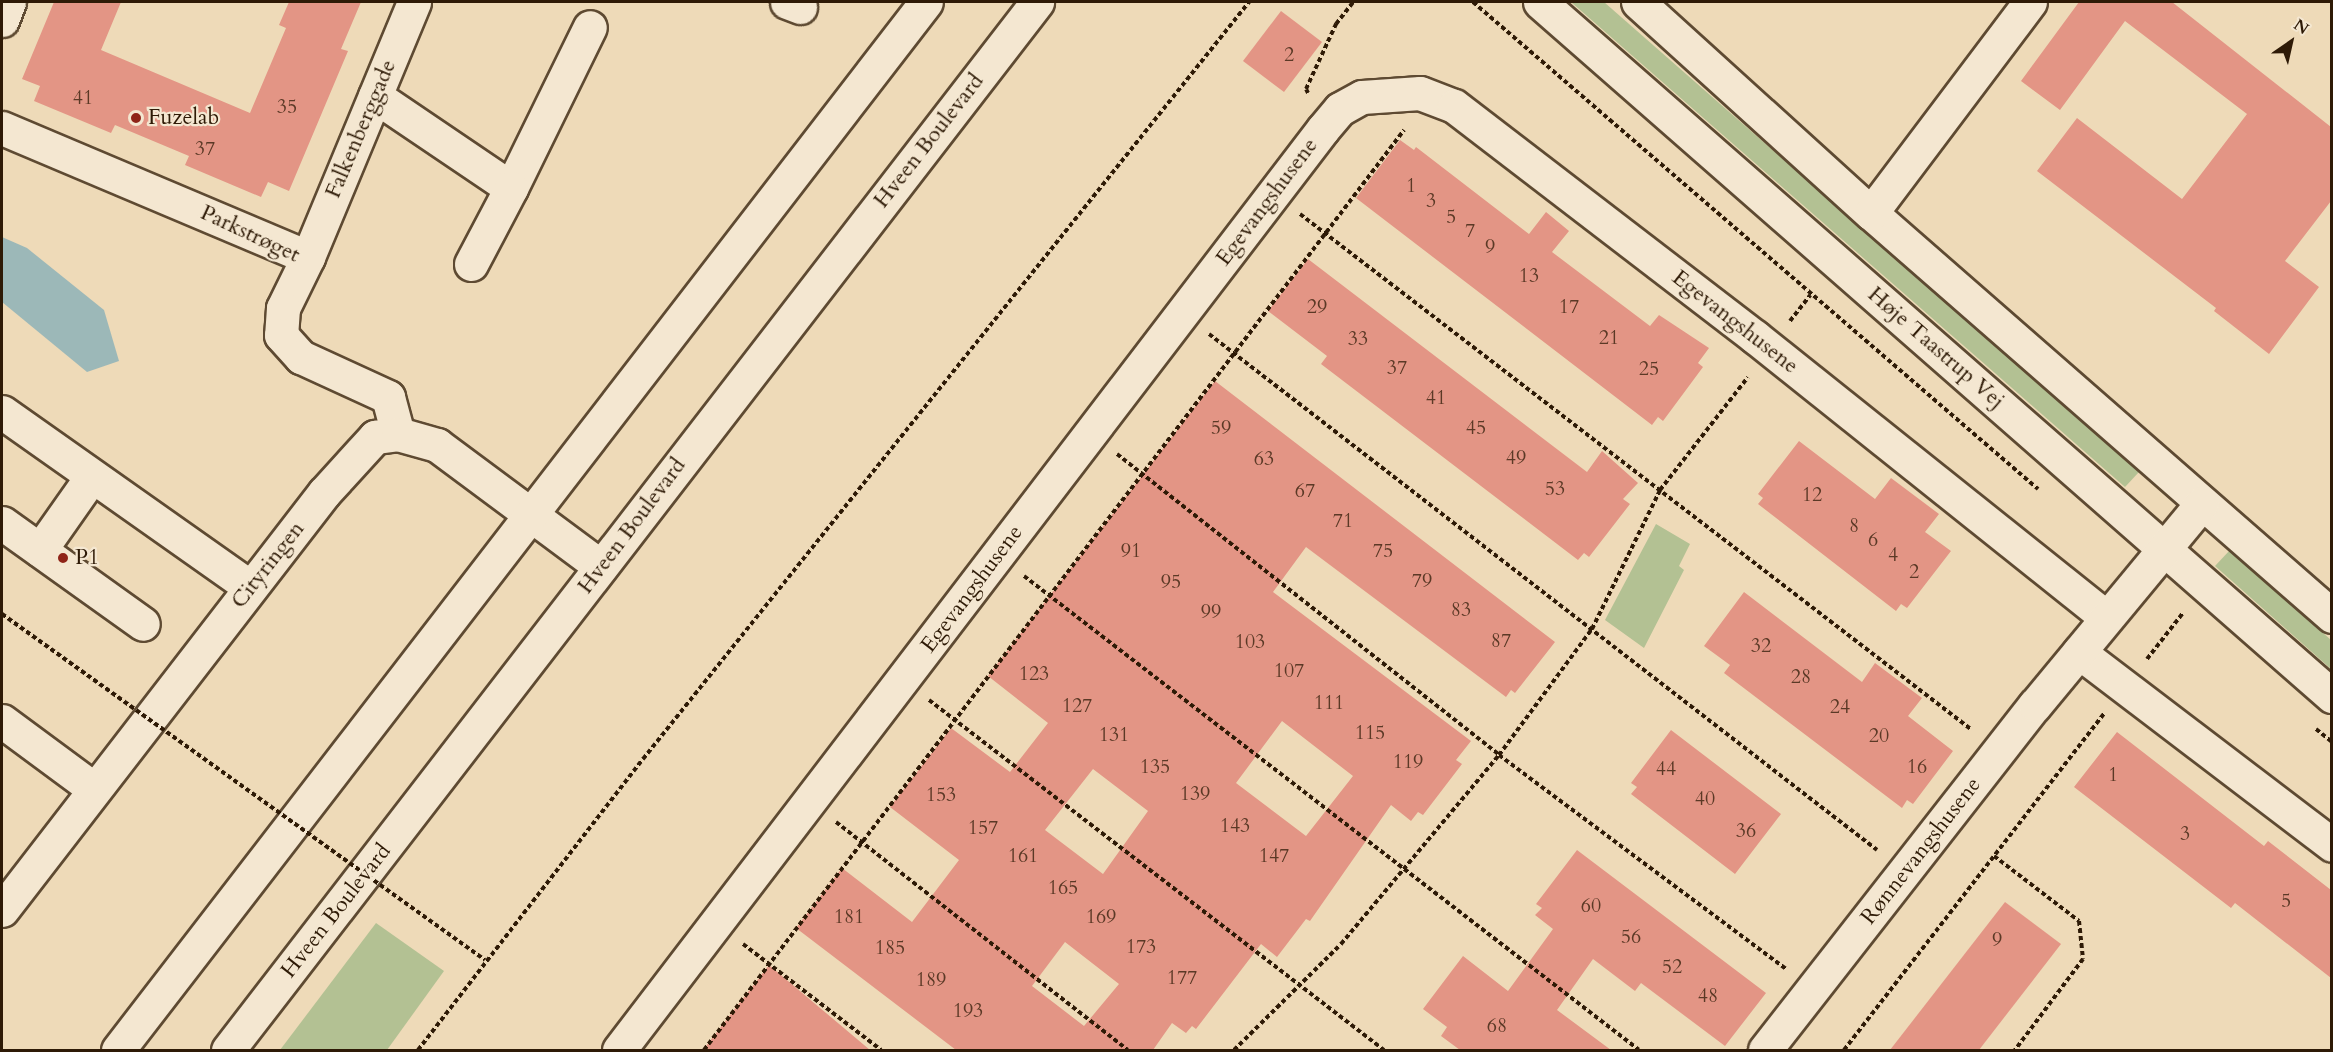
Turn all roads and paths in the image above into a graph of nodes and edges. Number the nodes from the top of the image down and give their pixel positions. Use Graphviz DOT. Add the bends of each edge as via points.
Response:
graph roads {
  1 [pos="9,2"];
  2 [pos="414,2"];
  3 [pos="926,2"];
  4 [pos="1037,2"];
  5 [pos="1249,2"];
  6 [pos="1353,2"];
  7 [pos="1473,2"];
  8 [pos="1540,2"];
  9 [pos="1638,2"];
  10 [pos="2030,2"];
  11 [pos="2,20"];
  12 [pos="590,27"];
  13 [pos="375,96"];
  14 [pos="1409,126"];
  15 [pos="2,128"];
  16 [pos="1323,129"];
  17 [pos="511,188"];
  18 [pos="1274,193"];
  19 [pos="1871,213"];
  20 [pos="1328,234"];
  21 [pos="308,256"];
  22 [pos="471,264"];
  23 [pos="1810,296"];
  24 [pos="1182,313"];
  25 [pos="1768,348"];
  26 [pos="1234,353"];
  27 [pos="2,412"];
  28 [pos="1090,433"];
  29 [pos="398,434"];
  30 [pos="92,476"];
  31 [pos="1144,476"];
  32 [pos="1660,490"];
  33 [pos="2042,493"];
  34 [pos="2202,503"];
  35 [pos="531,514"];
  36 [pos="2,523"];
  37 [pos="2164,548"];
  38 [pos="40,550"];
  39 [pos="997,556"];
  40 [pos="601,567"];
  41 [pos="2140,576"];
  42 [pos="250,587"];
  43 [pos="1049,596"];
  44 [pos="2183,613"];
  45 [pos="2,614"];
  46 [pos="2331,616"];
  47 [pos="2106,617"];
  48 [pos="2192,621"];
  49 [pos="143,624"];
  50 [pos="1592,629"];
  51 [pos="2079,652"];
  52 [pos="902,680"];
  53 [pos="2125,687"];
  54 [pos="2331,696"];
  55 [pos="954,719"];
  56 [pos="2,721"];
  57 [pos="2314,727"];
  58 [pos="2331,742"];
  59 [pos="1999,751"];
  60 [pos="1499,755"];
  61 [pos="94,789"];
  62 [pos="809,801"];
  63 [pos="862,842"];
  64 [pos="2331,845"];
  65 [pos="1994,856"];
  66 [pos="1404,870"];
  67 [pos="1905,871"];
  68 [pos="2,910"];
  69 [pos="716,923"];
  70 [pos="485,960"];
  71 [pos="769,964"];
  72 [pos="1300,986"];
  73 [pos="1813,989"];
  74 [pos="118,1050"];
  75 [pos="228,1050"];
  76 [pos="418,1050"];
  77 [pos="619,1050"];
  78 [pos="704,1050"];
  79 [pos="881,1050"];
  80 [pos="1128,1050"];
  81 [pos="1233,1050"];
  82 [pos="1384,1050"];
  83 [pos="1639,1050"];
  84 [pos="1765,1050"];
  85 [pos="1844,1050"];
  86 [pos="2015,1050"];
  1 -- 11 [label="street"];
  2 -- 13 [label="street, Falkenberggade"];
  3 -- 35 [label="street"];
  4 -- 40 [label="street, Hveen Boulevard"];
  5 -- 70 [label="path"];
  6 -- 16 [label="path" via="1336,24 1306,88"];
  7 -- 23 [label="path"];
  8 -- 37 [label="street, Høje Taastrup Vej"];
  9 -- 19 [label="street"];
  10 -- 19 [label="street"];
  12 -- 17 [label="street"];
  13 -- 17 [label="street"];
  13 -- 21 [label="street, Falkenberggade"];
  14 -- 20 [label="path"];
  15 -- 21 [label="street, Parkstrøget"];
  16 -- 18 [label="street, Egevangshusene"];
  16 -- 25 [label="street, Egevangshusene" via="1340,109 1378,93 1420,93 1454,106"];
  17 -- 22 [label="street"];
  18 -- 20 [label="path"];
  18 -- 24 [label="street, Egevangshusene"];
  19 -- 34 [label="street"];
  20 -- 26 [label="path"];
  20 -- 32 [label="path"];
  21 -- 29 [label="street, Parkstrøget" via="283,308 281,335 301,357 388,397"];
  23 -- 25 [label="path"];
  23 -- 33 [label="path"];
  24 -- 26 [label="path"];
  24 -- 28 [label="street, Egevangshusene"];
  25 -- 32 [label="path"];
  25 -- 47 [label="street, Egevangshusene"];
  26 -- 31 [label="path"];
  26 -- 50 [label="path"];
  27 -- 30 [label="street"];
  28 -- 31 [label="path"];
  28 -- 39 [label="street, Egevangshusene"];
  29 -- 35 [label="street" via="437,445"];
  29 -- 42 [label="street, Cityringen" via="375,437 324,493"];
  30 -- 38 [label="street"];
  30 -- 42 [label="street"];
  31 -- 43 [label="path"];
  31 -- 60 [label="path"];
  32 -- 50 [label="path"];
  32 -- 59 [label="path"];
  34 -- 37 [label="street, Rønnevangshusene"];
  34 -- 46 [label="street"];
  35 -- 40 [label="street"];
  35 -- 74 [label="street"];
  36 -- 38 [label="street"];
  37 -- 41 [label="street, Rønnevangshusene"];
  37 -- 54 [label="street, Høje Taastrup Vej"];
  38 -- 49 [label="street"];
  39 -- 43 [label="path"];
  39 -- 52 [label="street, Egevangshusene"];
  40 -- 75 [label="street, Hveen Boulevard"];
  41 -- 44 [label="path"];
  41 -- 47 [label="street, Rønnevangshusene"];
  42 -- 61 [label="street, Cityringen"];
  43 -- 55 [label="path"];
  43 -- 66 [label="path"];
  44 -- 48 [label="path"];
  44 -- 53 [label="path"];
  45 -- 70 [label="path, bridge"];
  47 -- 51 [label="street, Rønnevangshusene"];
  50 -- 60 [label="path"];
  50 -- 67 [label="path"];
  51 -- 53 [label="street"];
  51 -- 59 [label="street, Rønnevangshusene"];
  52 -- 55 [label="path"];
  52 -- 62 [label="street, Egevangshusene"];
  53 -- 64 [label="street"];
  53 -- 65 [label="path"];
  55 -- 63 [label="path"];
  55 -- 72 [label="path"];
  56 -- 61 [label="street"];
  57 -- 58 [label="path"];
  59 -- 67 [label="street, Rønnevangshusene"];
  60 -- 66 [label="path"];
  60 -- 73 [label="path"];
  61 -- 68 [label="street, Cityringen"];
  62 -- 63 [label="path"];
  62 -- 69 [label="street, Egevangshusene"];
  63 -- 71 [label="path"];
  63 -- 80 [label="path"];
  65 -- 85 [label="path"];
  65 -- 86 [label="path" via="2079,921 2083,959"];
  66 -- 72 [label="path"];
  66 -- 83 [label="path"];
  67 -- 73 [label="street, Rønnevangshusene"];
  69 -- 71 [label="path"];
  69 -- 77 [label="street, Egevangshusene"];
  70 -- 76 [label="path"];
  71 -- 78 [label="path"];
  71 -- 79 [label="path"];
  72 -- 81 [label="path"];
  72 -- 82 [label="path"];
  73 -- 84 [label="street, Rønnevangshusene"];
}
